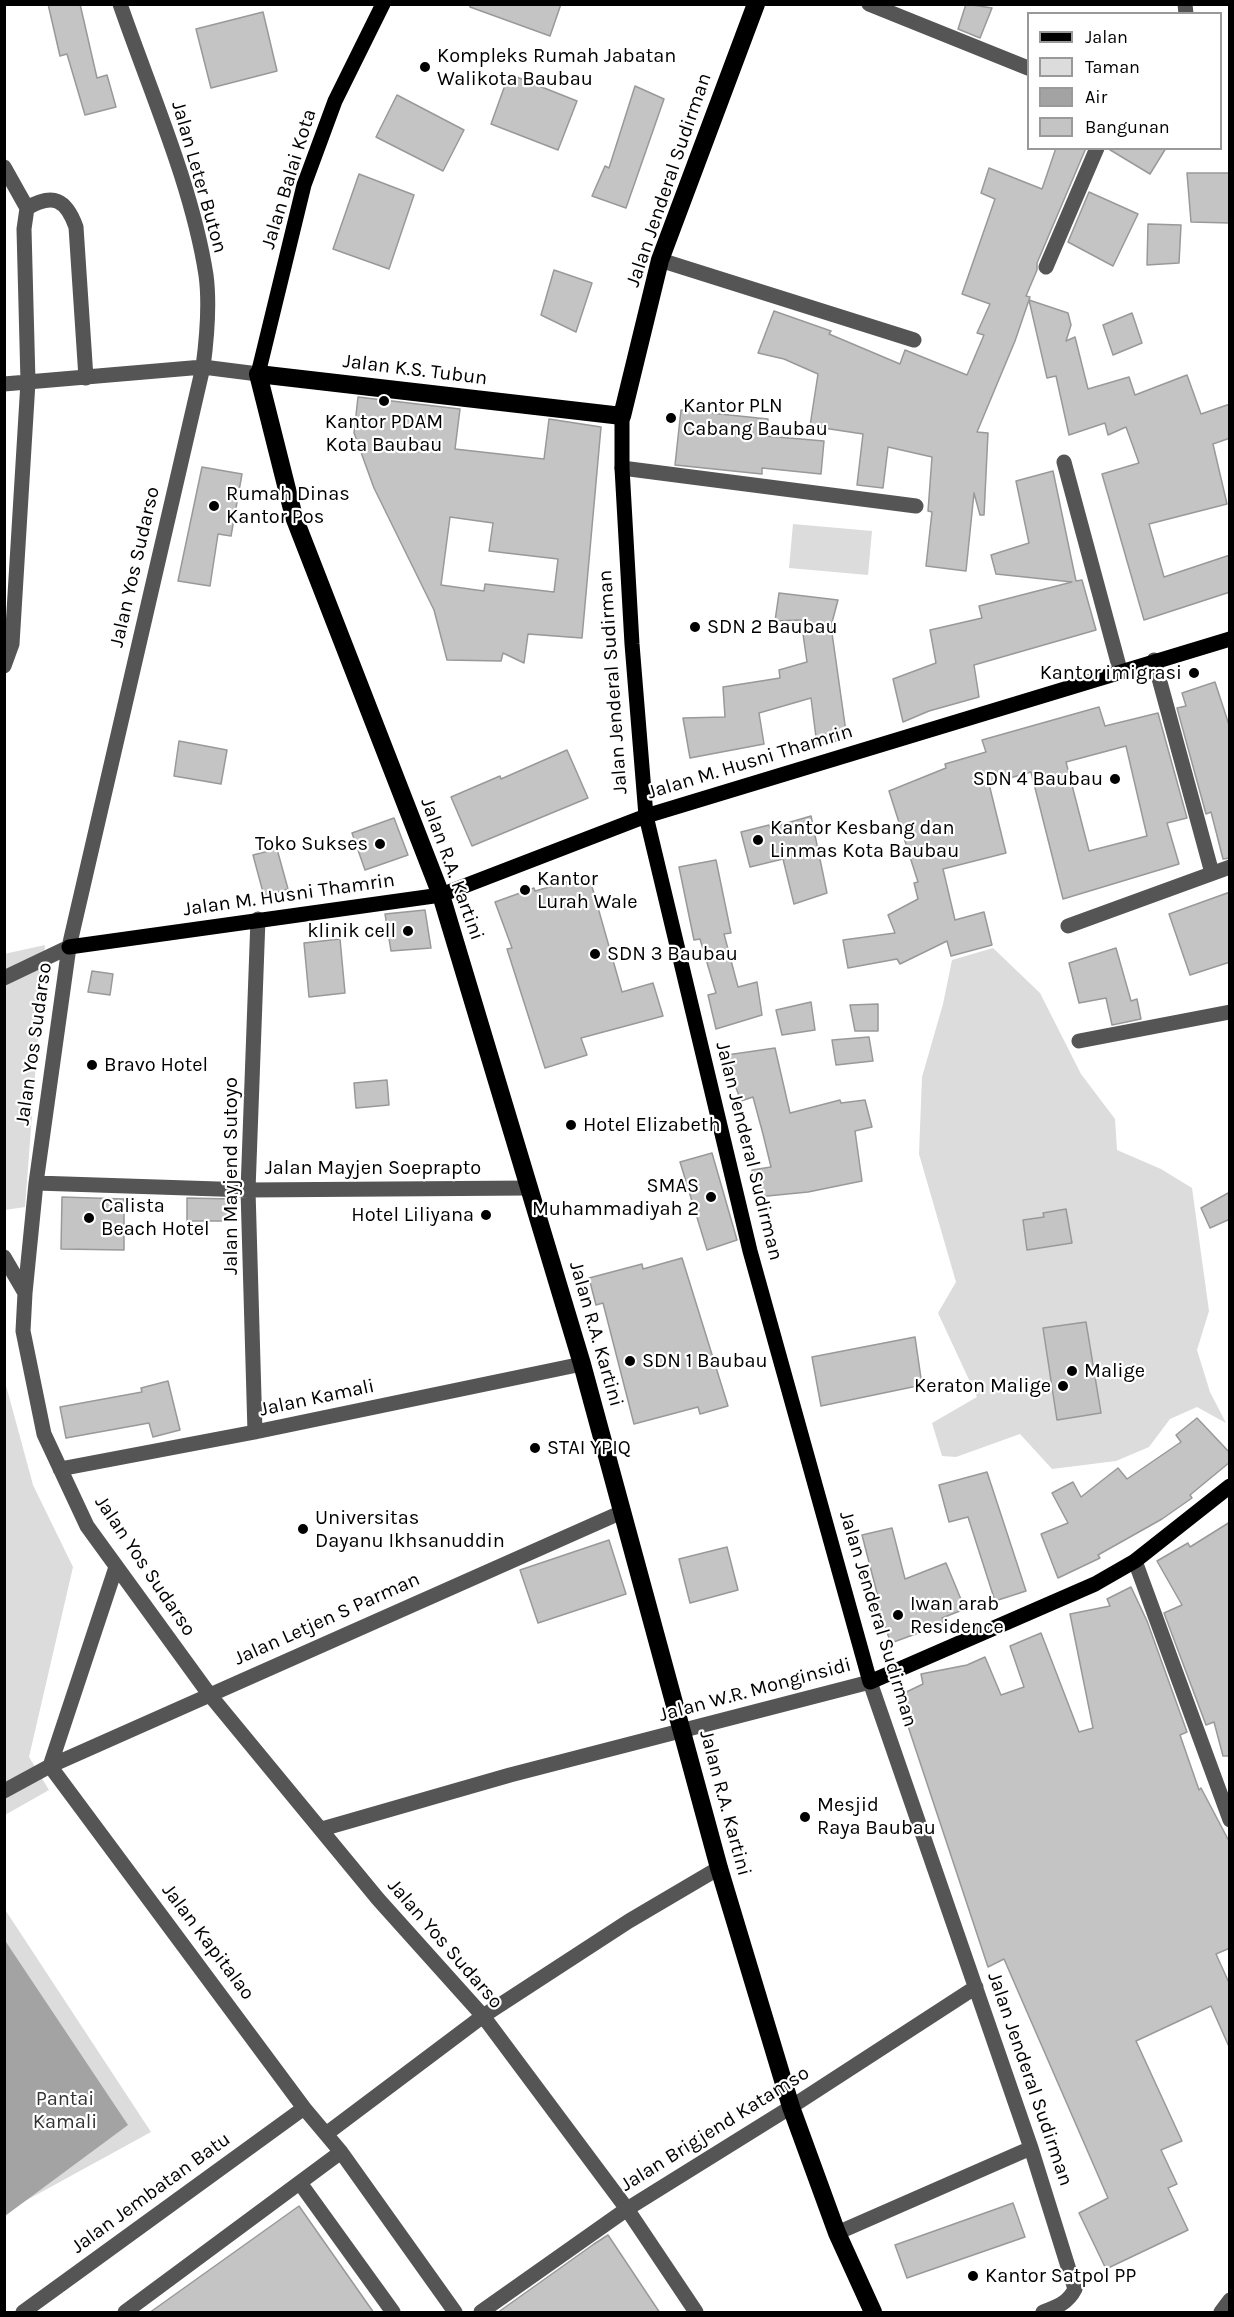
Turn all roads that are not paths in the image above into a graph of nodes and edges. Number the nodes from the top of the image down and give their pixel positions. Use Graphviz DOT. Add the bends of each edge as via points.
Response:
graph roads {
  1 [pos="120,4"];
  2 [pos="382,4"];
  3 [pos="756,4"];
  4 [pos="869,4"];
  5 [pos="1027,67"];
  6 [pos="1096,150"];
  7 [pos="4,167"];
  8 [pos="27,208"];
  9 [pos="660,260"];
  10 [pos="1046,267"];
  11 [pos="914,340"];
  12 [pos="203,367"];
  13 [pos="258,374"];
  14 [pos="86,378"];
  15 [pos="28,382"];
  16 [pos="4,384"];
  17 [pos="622,416"];
  18 [pos="1064,462"];
  19 [pos="622,468"];
  20 [pos="916,506"];
  21 [pos="1230,639"];
  22 [pos="1154,660"];
  23 [pos="4,666"];
  24 [pos="1120,670"];
  25 [pos="646,816"];
  26 [pos="1230,867"];
  27 [pos="1212,873"];
  28 [pos="441,895"];
  29 [pos="258,919"];
  30 [pos="1068,926"];
  31 [pos="69,947"];
  32 [pos="4,978"];
  33 [pos="1230,1012"];
  34 [pos="1079,1041"];
  35 [pos="36,1183"];
  36 [pos="530,1188"];
  37 [pos="248,1190"];
  38 [pos="4,1257"];
  39 [pos="25,1293"];
  40 [pos="582,1364"];
  41 [pos="255,1432"];
  42 [pos="60,1469"];
  43 [pos="1230,1486"];
  44 [pos="622,1512"];
  45 [pos="1135,1561"];
  46 [pos="116,1567"];
  47 [pos="870,1682"];
  48 [pos="209,1694"];
  49 [pos="682,1731"];
  50 [pos="50,1766"];
  51 [pos="4,1791"];
  52 [pos="1230,1820"];
  53 [pos="322,1829"];
  54 [pos="719,1868"];
  55 [pos="976,1987"];
  56 [pos="483,2016"];
  57 [pos="791,2107"];
  58 [pos="304,2108"];
  59 [pos="326,2134"];
  60 [pos="1031,2148"];
  61 [pos="341,2152"];
  62 [pos="300,2183"];
  63 [pos="627,2209"];
  64 [pos="837,2233"];
  65 [pos="1230,2300"];
  66 [pos="23,2313"];
  67 [pos="125,2313"];
  68 [pos="393,2313"];
  69 [pos="455,2313"];
  70 [pos="481,2313"];
  71 [pos="696,2313"];
  72 [pos="873,2313"];
  73 [pos="1043,2313"];
  74 [pos="1221,2313"];
  1 -- 12 [label="street, Jalan Leter Buton" via="170,140 198,241 206,277 208,331"];
  2 -- 13 [label="main road, Jalan Balai Kota" via="335,101 304,185"];
  3 -- 9 [label="highway, Jalan Jenderal Sudirman"];
  4 -- 5 [label="street"];
  6 -- 10 [label="street"];
  7 -- 8 [label="street"];
  8 -- 14 [label="street" via="41,200 57,201 69,208 76,227"];
  8 -- 15 [label="street" via="24,229"];
  9 -- 11 [label="street"];
  9 -- 17 [label="highway, Jalan Jenderal Sudirman"];
  12 -- 13 [label="street, Jalan K.S. Tubun"];
  12 -- 14 [label="street, Jalan K.S. Tubun"];
  12 -- 31 [label="street, Jalan Yos Sudarso"];
  13 -- 17 [label="highway, Jalan K.S. Tubun"];
  13 -- 28 [label="highway, Jalan R.A. Kartini" via="294,518"];
  14 -- 15 [label="street, Jalan K.S. Tubun"];
  15 -- 16 [label="street, Jalan K.S. Tubun"];
  15 -- 23 [label="street" via="12,644"];
  17 -- 19 [label="main road, Jalan Jenderal Sudirman"];
  18 -- 24 [label="street"];
  19 -- 20 [label="street"];
  19 -- 25 [label="main road, Jalan Jenderal Sudirman"];
  21 -- 22 [label="main road, Jalan M. Husni Thamrin"];
  22 -- 24 [label="main road, Jalan M. Husni Thamrin"];
  22 -- 27 [label="street"];
  24 -- 25 [label="main road, Jalan M. Husni Thamrin"];
  25 -- 28 [label="main road, Jalan M. Husni Thamrin"];
  25 -- 47 [label="main road, Jalan Jenderal Sudirman" via="750,1251"];
  26 -- 27 [label="street"];
  27 -- 30 [label="street"];
  28 -- 29 [label="main road, Jalan M. Husni Thamrin"];
  28 -- 36 [label="highway, Jalan R.A. Kartini"];
  29 -- 31 [label="main road, Jalan M. Husni Thamrin"];
  29 -- 37 [label="street, Jalan Mayjend Sutoyo"];
  31 -- 32 [label="street"];
  31 -- 35 [label="street, Jalan Yos Sudarso"];
  33 -- 34 [label="street"];
  35 -- 37 [label="street, Jalan Mayjen Soeprapto"];
  35 -- 39 [label="street, Jalan Yos Sudarso"];
  36 -- 37 [label="street, Jalan Mayjen Soeprapto"];
  36 -- 40 [label="highway, Jalan R.A. Kartini"];
  37 -- 41 [label="street, Jalan Mayjend Sutoyo"];
  38 -- 39 [label="street"];
  39 -- 42 [label="street, Jalan Yos Sudarso" via="23,1331 36,1398 44,1434"];
  40 -- 41 [label="street, Jalan Kamali"];
  40 -- 44 [label="highway, Jalan R.A. Kartini"];
  41 -- 42 [label="street, Jalan Kamali"];
  42 -- 46 [label="street, Jalan Yos Sudarso" via="87,1526"];
  43 -- 45 [label="main road, Jalan W.R. Monginsidi"];
  44 -- 48 [label="street, Jalan Letjen S Parman"];
  44 -- 49 [label="highway, Jalan R.A. Kartini"];
  45 -- 47 [label="main road, Jalan W.R. Monginsidi" via="1095,1584"];
  45 -- 52 [label="street"];
  46 -- 48 [label="street, Jalan Yos Sudarso"];
  46 -- 50 [label="street"];
  47 -- 49 [label="street, Jalan W.R. Monginsidi"];
  47 -- 55 [label="street, Jalan Jenderal Sudirman"];
  48 -- 50 [label="street, Jalan Letjen S Parman"];
  48 -- 53 [label="street, Jalan Yos Sudarso"];
  49 -- 53 [label="street, Jalan W.R. Monginsidi"];
  49 -- 54 [label="highway, Jalan R.A. Kartini"];
  50 -- 51 [label="street, Jalan Letjen S Parman"];
  50 -- 58 [label="street, Jalan Kapitalao"];
  53 -- 56 [label="street, Jalan Yos Sudarso" via="378,1899"];
  54 -- 56 [label="street"];
  54 -- 57 [label="highway, Jalan R.A. Kartini"];
  55 -- 57 [label="street, Jalan Brigjend Katamso"];
  55 -- 60 [label="street, Jalan Jenderal Sudirman"];
  56 -- 59 [label="street"];
  56 -- 63 [label="street, Jalan Yos Sudarso"];
  57 -- 63 [label="street, Jalan Brigjend Katamso"];
  57 -- 64 [label="highway, Jalan R.A. Kartini"];
  58 -- 59 [label="street, Jalan Kapitalao"];
  58 -- 66 [label="street, Jalan Jembatan Batu"];
  59 -- 61 [label="street, Jalan Kapitalao"];
  60 -- 64 [label="street"];
  60 -- 73 [label="street, Jalan Jenderal Sudirman" via="1075,2289 1071,2298"];
  61 -- 62 [label="street"];
  61 -- 69 [label="street, Jalan Kapitalao"];
  62 -- 67 [label="street"];
  62 -- 68 [label="street"];
  63 -- 70 [label="street, Jalan Brigjend Katamso"];
  63 -- 71 [label="street, Jalan Yos Sudarso"];
  64 -- 72 [label="highway, Jalan R.A. Kartini"];
  65 -- 74 [label="street"];
}
